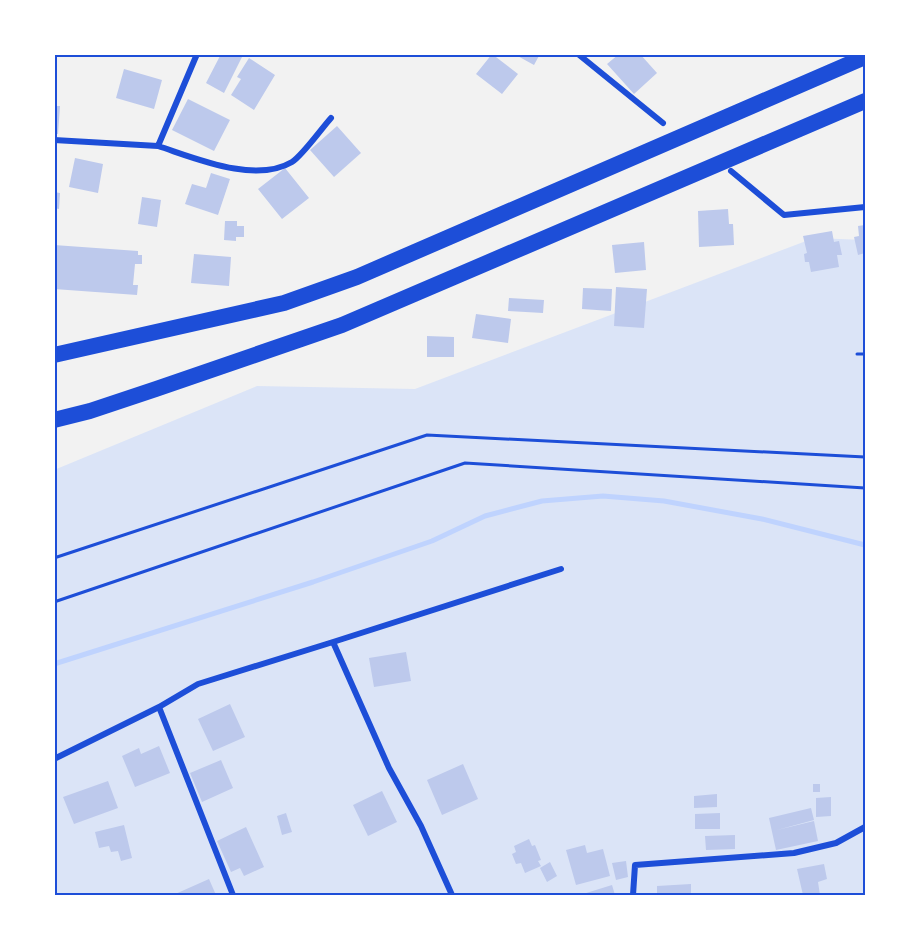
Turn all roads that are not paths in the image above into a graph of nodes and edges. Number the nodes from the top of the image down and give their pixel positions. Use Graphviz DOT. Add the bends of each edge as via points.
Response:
graph roads {
  1 [pos="197,54"];
  2 [pos="578,54"];
  3 [pos="865,57"];
  4 [pos="865,101"];
  5 [pos="332,118"];
  6 [pos="663,123"];
  7 [pos="54,140"];
  8 [pos="158,146"];
  9 [pos="731,171"];
  10 [pos="865,207"];
  11 [pos="54,355"];
  12 [pos="54,420"];
  13 [pos="561,569"];
  14 [pos="333,642"];
  15 [pos="159,707"];
  16 [pos="54,759"];
  17 [pos="865,827"];
  18 [pos="233,895"];
  19 [pos="452,895"];
  20 [pos="633,895"];
  1 -- 8 [label="street"];
  2 -- 6 [label="street"];
  3 -- 11 [label="highway" via="357,277 284,303"];
  4 -- 12 [label="highway" via="342,324"];
  5 -- 8 [label="street" via="293,162 275,168 249,171"];
  7 -- 8 [label="street"];
  9 -- 10 [label="street" via="784,215"];
  13 -- 14 [label="street"];
  14 -- 15 [label="street" via="198,684"];
  14 -- 19 [label="street"];
  15 -- 16 [label="street"];
  15 -- 18 [label="street"];
  17 -- 20 [label="street" via="836,843 794,853 635,865"];
}
